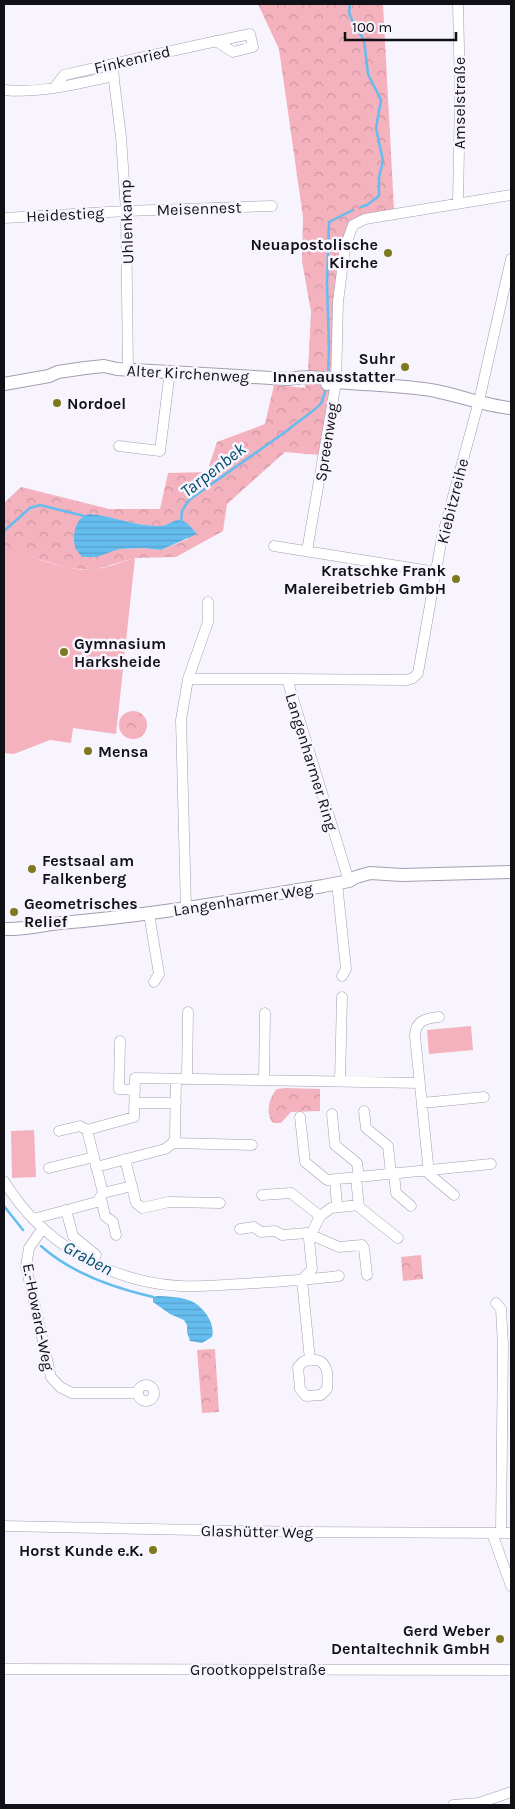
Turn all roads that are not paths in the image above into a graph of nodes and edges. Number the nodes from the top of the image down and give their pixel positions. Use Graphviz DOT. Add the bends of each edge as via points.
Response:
graph roads {
  1 [pos="458,4"];
  2 [pos="216,41"];
  3 [pos="112,64"];
  4 [pos="114,76"];
  5 [pos="55,88"];
  6 [pos="4,90"];
  7 [pos="511,195"];
  8 [pos="458,203"];
  9 [pos="272,206"];
  10 [pos="126,211"];
  11 [pos="4,218"];
  12 [pos="511,259"];
  13 [pos="122,369"];
  14 [pos="170,371"];
  15 [pos="336,382"];
  16 [pos="4,384"];
  17 [pos="479,401"];
  18 [pos="498,407"];
  19 [pos="511,408"];
  20 [pos="511,416"];
  21 [pos="119,446"];
  22 [pos="274,546"];
  23 [pos="307,551"];
  24 [pos="436,572"];
  25 [pos="208,602"];
  26 [pos="188,679"];
  27 [pos="286,679"];
  28 [pos="511,872"];
  29 [pos="454,874"];
  30 [pos="511,880"];
  31 [pos="343,882"];
  32 [pos="186,908"];
  33 [pos="149,914"];
  34 [pos="4,923"];
  35 [pos="52,924"];
  36 [pos="4,929"];
  37 [pos="342,976"];
  38 [pos="154,982"];
  39 [pos="342,997"];
  40 [pos="188,1012"];
  41 [pos="265,1013"];
  42 [pos="439,1017"];
  43 [pos="120,1040"];
  44 [pos="181,1079"];
  45 [pos="264,1080"];
  46 [pos="340,1082"];
  47 [pos="420,1083"];
  48 [pos="135,1090"];
  49 [pos="484,1097"];
  50 [pos="135,1103"];
  51 [pos="176,1103"];
  52 [pos="422,1103"];
  53 [pos="364,1111"];
  54 [pos="332,1114"];
  55 [pos="300,1117"];
  56 [pos="87,1130"];
  57 [pos="59,1131"];
  58 [pos="173,1143"];
  59 [pos="252,1145"];
  60 [pos="125,1160"];
  61 [pos="95,1162"];
  62 [pos="491,1164"];
  63 [pos="49,1168"];
  64 [pos="428,1170"];
  65 [pos="392,1174"];
  66 [pos="357,1178"];
  67 [pos="334,1180"];
  68 [pos="4,1181"];
  69 [pos="132,1186"];
  70 [pos="102,1195"];
  71 [pos="262,1195"];
  72 [pos="454,1195"];
  73 [pos="220,1203"];
  74 [pos="359,1205"];
  75 [pos="411,1206"];
  76 [pos="337,1207"];
  77 [pos="66,1210"];
  78 [pos="320,1216"];
  79 [pos="33,1219"];
  80 [pos="43,1228"];
  81 [pos="240,1229"];
  82 [pos="311,1235"];
  83 [pos="116,1236"];
  84 [pos="398,1238"];
  85 [pos="96,1255"];
  86 [pos="367,1275"];
  87 [pos="339,1276"];
  88 [pos="302,1280"];
  89 [pos="496,1303"];
  90 [pos="310,1360"];
  91 [pos="138,1393"];
  92 [pos="4,1526"];
  93 [pos="502,1533"];
  94 [pos="511,1586"];
  95 [pos="4,1669"];
  96 [pos="511,1670"];
  97 [pos="511,1792"];
  98 [pos="453,1805"];
  1 -- 8 [label="street, Amselstraße"];
  2 -- 3 [label="street, Finkenried"];
  3 -- 4 [label="street, Uhlenkamp"];
  3 -- 5 [label="street, Finkenried" via="64,75"];
  4 -- 5 [label="street, Finkenried"];
  4 -- 10 [label="street, Uhlenkamp"];
  5 -- 6 [label="street, Finkenried" via="20,92"];
  7 -- 8 [label="street, Spreenweg"];
  8 -- 15 [label="street, Spreenweg" via="365,219 353,225 345,247 338,302"];
  9 -- 10 [label="street, Meisennest"];
  10 -- 11 [label="street, Heidestieg"];
  10 -- 13 [label="street, Uhlenkamp"];
  12 -- 17 [label="street, Kiebitzreihe"];
  13 -- 14 [label="main road, Alter Kirchenweg"];
  13 -- 16 [label="main road, Alter Kirchenweg" via="104,366 85,368"];
  14 -- 15 [label="main road, Alter Kirchenweg" via="288,378 302,383"];
  14 -- 21 [label="street" via="160,451"];
  15 -- 17 [label="main road, Alter Kirchenweg" via="420,388"];
  15 -- 23 [label="street, Spreenweg"];
  17 -- 18 [label="main road, Alter Kirchenweg"];
  17 -- 24 [label="street, Kiebitzreihe" via="442,537"];
  18 -- 19 [label="main road, Alter Kirchenweg"];
  18 -- 20 [label="main road, Alter Kirchenweg"];
  22 -- 23 [label="street"];
  23 -- 24 [label="street"];
  24 -- 27 [label="street, Kiebitzreihe" via="420,669 415,677 407,680"];
  25 -- 26 [label="street" via="208,626"];
  26 -- 27 [label="street, Langenharmer Ring"];
  26 -- 32 [label="street" via="181,737"];
  27 -- 31 [label="street, Langenharmer Ring"];
  28 -- 29 [label="main road, Langenharmer Weg"];
  29 -- 30 [label="main road, Langenharmer Weg" via="471,880"];
  29 -- 31 [label="main road, Langenharmer Weg" via="370,873"];
  31 -- 32 [label="main road, Langenharmer Weg"];
  31 -- 37 [label="street" via="346,969"];
  32 -- 33 [label="main road, Langenharmer Weg"];
  33 -- 35 [label="main road, Langenharmer Weg"];
  33 -- 38 [label="street" via="159,974"];
  34 -- 35 [label="main road, Langenharmer Weg"];
  35 -- 36 [label="main road, Langenharmer Weg"];
  39 -- 46 [label="street"];
  40 -- 44 [label="street"];
  41 -- 45 [label="street"];
  42 -- 47 [label="street" via="423,1020 415,1031"];
  43 -- 48 [label="street" via="119,1090"];
  44 -- 45 [label="street"];
  44 -- 48 [label="street" via="135,1078"];
  44 -- 51 [label="street"];
  45 -- 46 [label="street"];
  46 -- 47 [label="street"];
  47 -- 52 [label="street"];
  48 -- 50 [label="street"];
  49 -- 52 [label="street"];
  50 -- 51 [label="street"];
  50 -- 56 [label="street" via="133,1117"];
  51 -- 58 [label="street"];
  52 -- 64 [label="street"];
  53 -- 65 [label="street" via="366,1128 388,1147"];
  54 -- 66 [label="street" via="336,1146 357,1164"];
  55 -- 67 [label="street" via="305,1162 326,1180"];
  56 -- 57 [label="street" via="79,1126"];
  56 -- 61 [label="street"];
  58 -- 59 [label="street"];
  58 -- 60 [label="street" via="165,1149"];
  60 -- 61 [label="street"];
  60 -- 69 [label="street"];
  61 -- 63 [label="street"];
  61 -- 70 [label="street"];
  62 -- 64 [label="street"];
  64 -- 65 [label="street"];
  64 -- 72 [label="street"];
  65 -- 66 [label="street"];
  65 -- 75 [label="street" via="396,1193"];
  66 -- 67 [label="street"];
  66 -- 74 [label="street"];
  67 -- 76 [label="street"];
  68 -- 79 [label="street"];
  69 -- 70 [label="street"];
  69 -- 73 [label="street" via="137,1204 144,1209 169,1202"];
  70 -- 77 [label="street" via="97,1202"];
  70 -- 83 [label="street" via="106,1216 113,1222"];
  71 -- 78 [label="street" via="290,1193"];
  74 -- 76 [label="street"];
  74 -- 84 [label="street"];
  76 -- 78 [label="street"];
  77 -- 79 [label="street"];
  77 -- 85 [label="street" via="73,1236"];
  78 -- 82 [label="street"];
  79 -- 80 [label="street"];
  80 -- 88 [label="street" via="73,1252 98,1265 124,1276 151,1282 193,1286"];
  80 -- 91 [label="street, E.-Howard-Weg" via="30,1245 26,1266 48,1370 53,1380 72,1393"];
  81 -- 82 [label="street" via="254,1227 262,1232 275,1231 282,1236"];
  82 -- 86 [label="street" via="339,1247 363,1246"];
  82 -- 88 [label="street" via="312,1268"];
  87 -- 88 [label="street"];
  88 -- 90 [label="street"];
  89 -- 93 [label="street" via="501,1309 503,1343"];
  92 -- 93 [label="street, Glashütter Weg"];
  93 -- 94 [label="street"];
  95 -- 96 [label="street, Grootkoppelstraße"];
  97 -- 98 [label="street" via="479,1803"];
}
